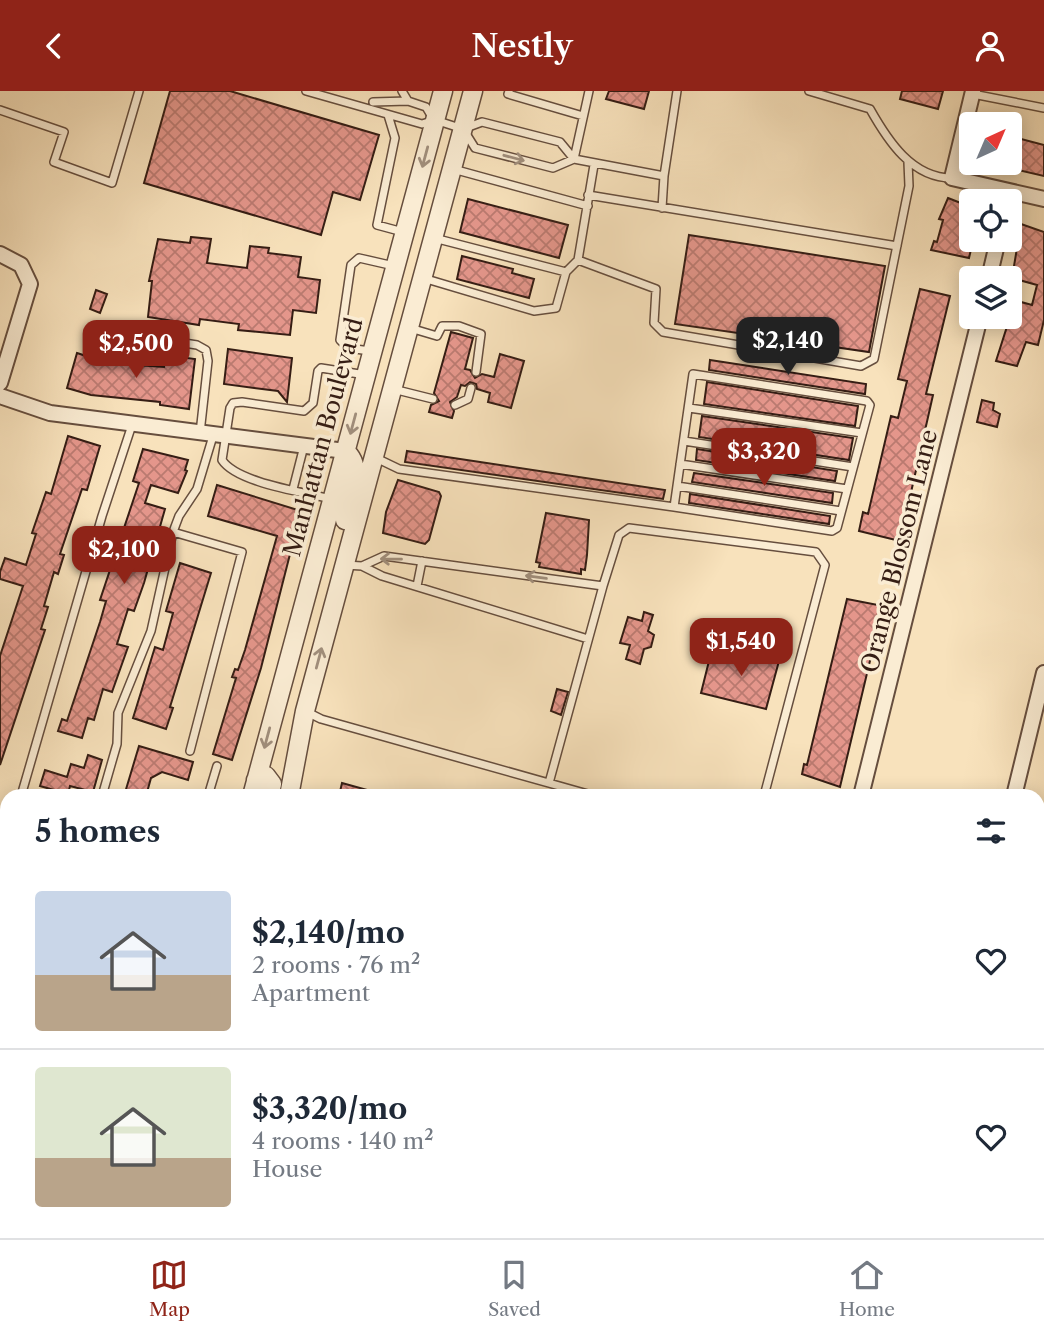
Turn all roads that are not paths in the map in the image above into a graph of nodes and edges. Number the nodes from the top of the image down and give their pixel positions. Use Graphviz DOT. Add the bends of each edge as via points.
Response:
graph roads {
  1 [pos="139,91"];
  2 [pos="306,91"];
  3 [pos="373,91"];
  4 [pos="402,91"];
  5 [pos="443,91"];
  6 [pos="473,91"];
  7 [pos="509,91"];
  8 [pos="589,91"];
  9 [pos="677,91"];
  10 [pos="809,91"];
  11 [pos="973,92"];
  12 [pos="408,101"];
  13 [pos="372,107"];
  14 [pos="1044,108"];
  15 [pos="0,110"];
  16 [pos="388,115"];
  17 [pos="583,116"];
  18 [pos="435,120"];
  19 [pos="463,128"];
  20 [pos="574,159"];
  21 [pos="908,162"];
  22 [pos="594,165"];
  23 [pos="453,169"];
  24 [pos="664,176"];
  25 [pos="952,178"];
  26 [pos="987,189"];
  27 [pos="588,195"];
  28 [pos="1022,197"];
  29 [pos="1044,199"];
  30 [pos="588,206"];
  31 [pos="662,208"];
  32 [pos="404,232"];
  33 [pos="434,238"];
  34 [pos="897,246"];
  35 [pos="0,254"];
  36 [pos="578,260"];
  37 [pos="566,272"];
  38 [pos="393,273"];
  39 [pos="423,278"];
  40 [pos="409,328"];
  41 [pos="977,329"];
  42 [pos="106,331"];
  43 [pos="372,351"];
  44 [pos="475,372"];
  45 [pos="366,375"];
  46 [pos="0,383"];
  47 [pos="471,388"];
  48 [pos="393,389"];
  49 [pos="0,396"];
  50 [pos="433,399"];
  51 [pos="455,405"];
  52 [pos="689,408"];
  53 [pos="132,425"];
  54 [pos="862,433"];
  55 [pos="213,436"];
  56 [pos="684,441"];
  57 [pos="304,446"];
  58 [pos="345,451"];
  59 [pos="374,457"];
  60 [pos="681,464"];
  61 [pos="853,467"];
  62 [pos="677,486"];
  63 [pos="293,489"];
  64 [pos="847,489"];
  65 [pos="332,499"];
  66 [pos="674,507"];
  67 [pos="841,511"];
  68 [pos="173,531"];
  69 [pos="422,561"];
  70 [pos="351,562"];
  71 [pos="417,586"];
  72 [pos="603,586"];
  73 [pos="302,610"];
  74 [pos="588,639"];
  75 [pos="1044,673"];
  76 [pos="305,711"];
  77 [pos="190,751"];
  78 [pos="217,766"];
  79 [pos="549,783"];
  80 [pos="254,788"];
  81 [pos="23,789"];
  82 [pos="104,789"];
  83 [pos="210,789"];
  84 [pos="271,789"];
  85 [pos="290,789"];
  86 [pos="570,789"];
  87 [pos="766,789"];
  88 [pos="863,789"];
  89 [pos="1016,789"];
  1 -- 15 [label="lane" via="112,183 54,162 64,132"];
  2 -- 13 [label="lane"];
  3 -- 13 [label="lane"];
  4 -- 12 [label="lane"];
  5 -- 18 [label="street, Manhattan Boulevard"];
  6 -- 19 [label="street"];
  7 -- 17 [label="lane"];
  8 -- 17 [label="lane"];
  9 -- 24 [label="lane"];
  10 -- 21 [label="lane" via="870,109"];
  11 -- 14 [label="lane"];
  11 -- 25 [label="street"];
  12 -- 13 [label="lane"];
  12 -- 18 [label="lane" via="426,107"];
  13 -- 16 [label="lane"];
  16 -- 18 [label="lane" via="422,124"];
  16 -- 32 [label="lane" via="395,138 377,225"];
  17 -- 20 [label="lane"];
  18 -- 19 [label="lane"];
  18 -- 32 [label="street, Manhattan Boulevard, one-way"];
  19 -- 20 [label="lane" via="482,122 560,142"];
  19 -- 20 [label="lane, one-way" via="475,148 553,168"];
  19 -- 23 [label="street"];
  20 -- 22 [label="lane"];
  21 -- 25 [label="lane" via="933,178"];
  21 -- 34 [label="lane" via="909,185"];
  22 -- 24 [label="lane"];
  22 -- 27 [label="lane"];
  23 -- 30 [label="lane"];
  23 -- 33 [label="street"];
  24 -- 31 [label="lane"];
  25 -- 26 [label="street"];
  27 -- 30 [label="lane"];
  27 -- 31 [label="lane"];
  28 -- 29 [label="street"];
  30 -- 36 [label="lane"];
  31 -- 34 [label="lane"];
  32 -- 38 [label="street, Manhattan Boulevard"];
  33 -- 37 [label="lane"];
  33 -- 39 [label="street"];
  34 -- 36 [label="lane" via="874,359 862,366 663,332 654,323 656,289"];
  35 -- 46 [label="street" via="21,265 30,284"];
  36 -- 37 [label="lane"];
  37 -- 39 [label="lane" via="556,308 534,311"];
  38 -- 43 [label="street, Manhattan Boulevard"];
  38 -- 43 [label="lane" via="359,258 351,265 340,340 348,348"];
  38 -- 48 [label="street" via="394,304 377,370"];
  39 -- 40 [label="street"];
  40 -- 44 [label="lane" via="437,336 442,326 459,326 481,334"];
  40 -- 48 [label="street"];
  41 -- 88 [label="street, Orange Blossom Lane"];
  42 -- 55 [label="lane" via="197,345 206,351"];
  43 -- 45 [label="street, Manhattan Boulevard"];
  45 -- 55 [label="lane" via="321,368 313,403 304,411 233,403"];
  45 -- 58 [label="street, Manhattan Boulevard, one-way"];
  47 -- 51 [label="lane" via="468,399"];
  48 -- 50 [label="lane"];
  48 -- 59 [label="street"];
  49 -- 53 [label="street" via="50,413"];
  52 -- 54 [label="lane"];
  52 -- 54 [label="lane" via="693,374 867,401 870,405"];
  52 -- 56 [label="lane"];
  53 -- 55 [label="street"];
  53 -- 81 [label="lane"];
  54 -- 61 [label="lane"];
  55 -- 57 [label="street"];
  55 -- 63 [label="lane" via="228,469"];
  55 -- 68 [label="lane" via="197,489"];
  56 -- 60 [label="lane"];
  56 -- 61 [label="lane"];
  57 -- 58 [label="street"];
  57 -- 63 [label="lane"];
  58 -- 65 [label="street, Manhattan Boulevard"];
  58 -- 70 [label="street" via="353,458 356,471 340,542"];
  59 -- 66 [label="lane" via="399,469"];
  59 -- 70 [label="street"];
  60 -- 62 [label="lane"];
  60 -- 64 [label="lane"];
  61 -- 64 [label="lane"];
  62 -- 66 [label="lane"];
  62 -- 67 [label="lane"];
  63 -- 65 [label="lane"];
  64 -- 67 [label="lane"];
  65 -- 73 [label="street, Manhattan Boulevard"];
  66 -- 67 [label="lane" via="832,531"];
  68 -- 77 [label="lane" via="242,552"];
  68 -- 82 [label="lane" via="151,631 118,713 117,744"];
  69 -- 70 [label="lane, one-way" via="384,556"];
  69 -- 71 [label="lane"];
  72 -- 69 [label="lane, one-way"];
  70 -- 71 [label="lane"];
  76 -- 70 [label="street, one-way"];
  71 -- 74 [label="lane"];
  72 -- 74 [label="lane"];
  72 -- 87 [label="lane" via="619,535 629,528 816,552 825,565"];
  73 -- 76 [label="street" via="306,621 290,701"];
  73 -- 80 [label="street, Manhattan Boulevard, one-way"];
  74 -- 79 [label="lane"];
  75 -- 89 [label="street"];
  76 -- 79 [label="lane"];
  76 -- 85 [label="street"];
  78 -- 83 [label="lane"];
  79 -- 86 [label="lane"];
  80 -- 84 [label="street" via="262,776 270,779"];
}
